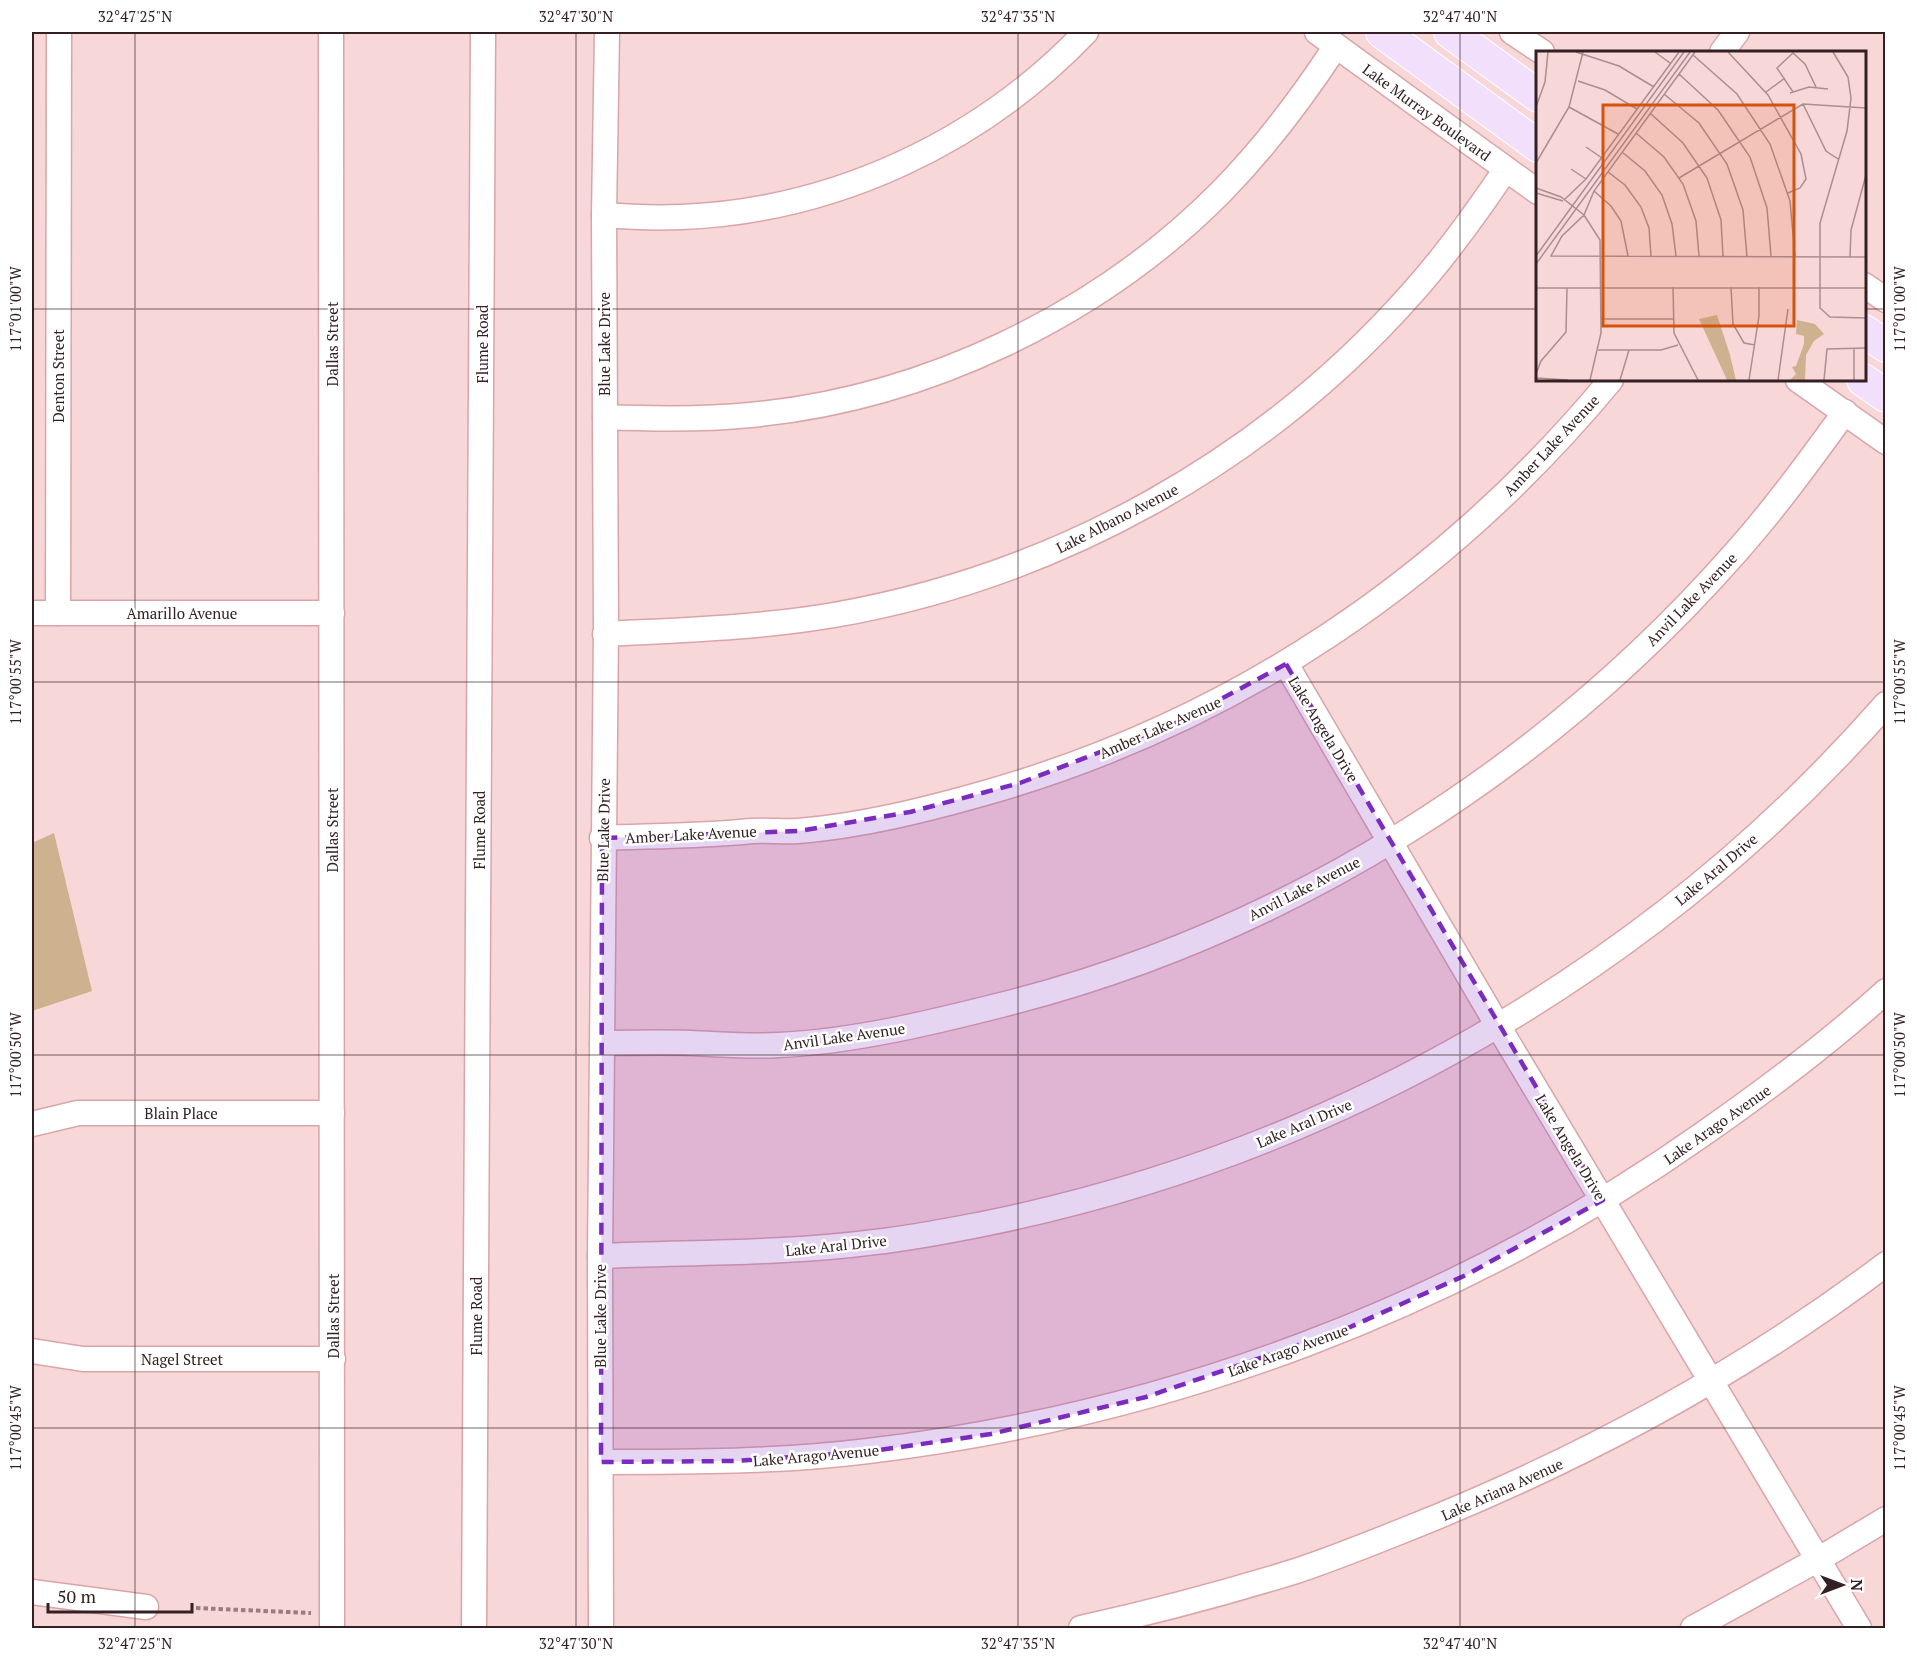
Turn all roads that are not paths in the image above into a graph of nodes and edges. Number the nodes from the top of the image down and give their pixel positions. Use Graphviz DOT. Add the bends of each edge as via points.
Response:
graph roads {
  1 [pos="59,32"];
  2 [pos="331,32"];
  3 [pos="483,32"];
  4 [pos="608,32"];
  5 [pos="1086,32"];
  6 [pos="1317,32"];
  7 [pos="1382,32"];
  8 [pos="1450,32"];
  9 [pos="1512,32"];
  10 [pos="1737,32"];
  11 [pos="1336,46"];
  12 [pos="1540,51"];
  13 [pos="1723,51"];
  14 [pos="1536,95"];
  15 [pos="1536,145"];
  16 [pos="1506,169"];
  17 [pos="1536,191"];
  18 [pos="604,215"];
  19 [pos="1866,332"];
  20 [pos="1886,346"];
  21 [pos="1610,381"];
  22 [pos="1799,381"];
  23 [pos="1864,381"];
  24 [pos="1886,396"];
  25 [pos="1845,412"];
  26 [pos="604,417"];
  27 [pos="1886,442"];
  28 [pos="32,613"];
  29 [pos="58,613"];
  30 [pos="332,613"];
  31 [pos="606,634"];
  32 [pos="1286,664"];
  33 [pos="1886,704"];
  34 [pos="602,838"];
  35 [pos="1391,842"];
  36 [pos="1886,991"];
  37 [pos="1498,1026"];
  38 [pos="602,1042"];
  39 [pos="332,1113"];
  40 [pos="32,1124"];
  41 [pos="1603,1200"];
  42 [pos="600,1256"];
  43 [pos="1886,1264"];
  44 [pos="32,1351"];
  45 [pos="333,1359"];
  46 [pos="1711,1381"];
  47 [pos="601,1462"];
  48 [pos="1886,1519"];
  49 [pos="1819,1559"];
  50 [pos="32,1592"];
  51 [pos="146,1607"];
  52 [pos="1155,1620"];
  53 [pos="332,1629"];
  54 [pos="474,1629"];
  55 [pos="601,1629"];
  56 [pos="1081,1629"];
  57 [pos="1693,1629"];
  58 [pos="1859,1629"];
  1 -- 29 [label="street, Denton Street"];
  2 -- 30 [label="street, Dallas Street"];
  3 -- 54 [label="street, Flume Road"];
  4 -- 18 [label="street, Blue Lake Drive"];
  5 -- 18 [label="street" via="1042,74 978,122 909,161 873,176 760,208 682,217"];
  6 -- 11 [label="street, Lake Murray Boulevard"];
  7 -- 15 [label="main road"];
  8 -- 14 [label="main road"];
  9 -- 12 [label="street"];
  10 -- 13 [label="street"];
  11 -- 16 [label="street, Lake Murray Boulevard"];
  11 -- 26 [label="street" via="1283,123 1220,193 1112,282 1032,330 942,370 819,405 702,419"];
  16 -- 17 [label="street, Lake Murray Boulevard"];
  16 -- 31 [label="street, Lake Albano Avenue" via="1414,292 1342,365 1230,454 1134,513 1027,561 885,605 780,623"];
  18 -- 26 [label="street, Blue Lake Drive"];
  19 -- 20 [label="main road"];
  21 -- 32 [label="street, Amber Lake Avenue" via="1546,455 1463,534 1374,606"];
  22 -- 25 [label="street"];
  23 -- 24 [label="main road"];
  25 -- 27 [label="street"];
  25 -- 35 [label="street, Anvil Lake Avenue" via="1738,550 1638,654 1523,751"];
  26 -- 31 [label="street, Blue Lake Drive"];
  28 -- 29 [label="street, Amarillo Avenue"];
  29 -- 30 [label="street, Amarillo Avenue"];
  30 -- 39 [label="street, Dallas Street"];
  31 -- 34 [label="street, Blue Lake Drive"];
  32 -- 34 [label="street, Amber Lake Avenue" via="1229,696 1126,744 965,799 799,831"];
  32 -- 35 [label="street, Lake Angela Drive"];
  33 -- 37 [label="street, Lake Aral Drive" via="1792,802 1710,876 1607,955"];
  34 -- 38 [label="street, Blue Lake Drive"];
  35 -- 37 [label="street, Lake Angela Drive"];
  35 -- 38 [label="street, Anvil Lake Avenue" via="1224,929 1152,958 1030,998 918,1025 807,1042"];
  36 -- 41 [label="street, Lake Arago Avenue" via="1749,1103"];
  37 -- 41 [label="street, Lake Angela Drive"];
  37 -- 42 [label="street, Lake Aral Drive" via="1404,1079 1321,1118 1198,1166 1071,1205 942,1232 810,1250"];
  38 -- 42 [label="street, Blue Lake Drive"];
  39 -- 40 [label="street, Blain Place" via="78,1113"];
  39 -- 45 [label="street, Dallas Street"];
  41 -- 46 [label="street, Lake Angela Drive"];
  41 -- 47 [label="street, Lake Arago Avenue" via="1472,1272 1348,1328 1270,1359 1146,1397 991,1434 866,1452 744,1461"];
  42 -- 47 [label="street, Blue Lake Drive"];
  43 -- 46 [label="street, Lake Ariana Avenue"];
  44 -- 45 [label="street, Nagel Street" via="83,1359"];
  45 -- 53 [label="street, Dallas Street"];
  46 -- 49 [label="street, Lake Angela Drive"];
  46 -- 52 [label="street, Lake Ariana Avenue" via="1578,1454 1456,1511"];
  47 -- 55 [label="street, Blue Lake Drive"];
  48 -- 49 [label="street"];
  49 -- 57 [label="street"];
  49 -- 58 [label="street, Lake Angela Drive"];
  50 -- 51 [label="street"];
  52 -- 56 [label="street, Lake Ariana Avenue"];
}
